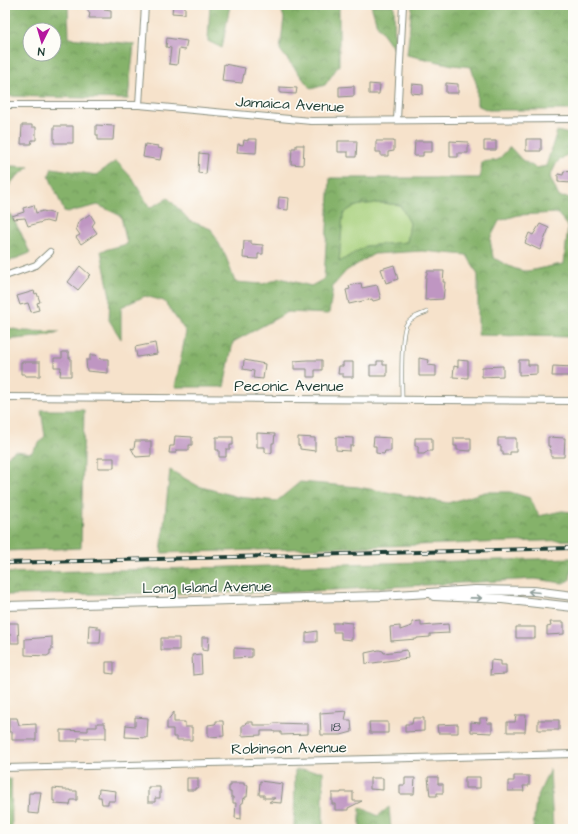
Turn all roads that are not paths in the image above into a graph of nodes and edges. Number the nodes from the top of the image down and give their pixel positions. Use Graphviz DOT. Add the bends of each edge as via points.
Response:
graph roads {
  1 [pos="145,5"];
  2 [pos="403,5"];
  3 [pos="5,105"];
  4 [pos="139,105"];
  5 [pos="573,119"];
  6 [pos="397,120"];
  7 [pos="50,252"];
  8 [pos="5,276"];
  9 [pos="427,312"];
  10 [pos="5,397"];
  11 [pos="402,400"];
  12 [pos="573,401"];
  13 [pos="409,595"];
  14 [pos="573,596"];
  15 [pos="5,606"];
  16 [pos="573,607"];
  17 [pos="573,754"];
  18 [pos="5,768"];
  1 -- 4 [label="street"];
  2 -- 6 [label="street"];
  3 -- 4 [label="street, Jamaica Avenue"];
  4 -- 6 [label="street, Jamaica Avenue" via="311,121"];
  5 -- 6 [label="street, Jamaica Avenue"];
  7 -- 8 [label="street" via="36,265"];
  9 -- 11 [label="lane" via="412,318 406,325"];
  10 -- 11 [label="street, Peconic Avenue"];
  11 -- 12 [label="street, Peconic Avenue"];
  14 -- 13 [label="street, Long Island Avenue, one-way" via="534,591 494,590"];
  13 -- 15 [label="street, Long Island Avenue"];
  13 -- 16 [label="street, Long Island Avenue, one-way" via="502,598"];
  17 -- 18 [label="street, Robinson Avenue"];
}
